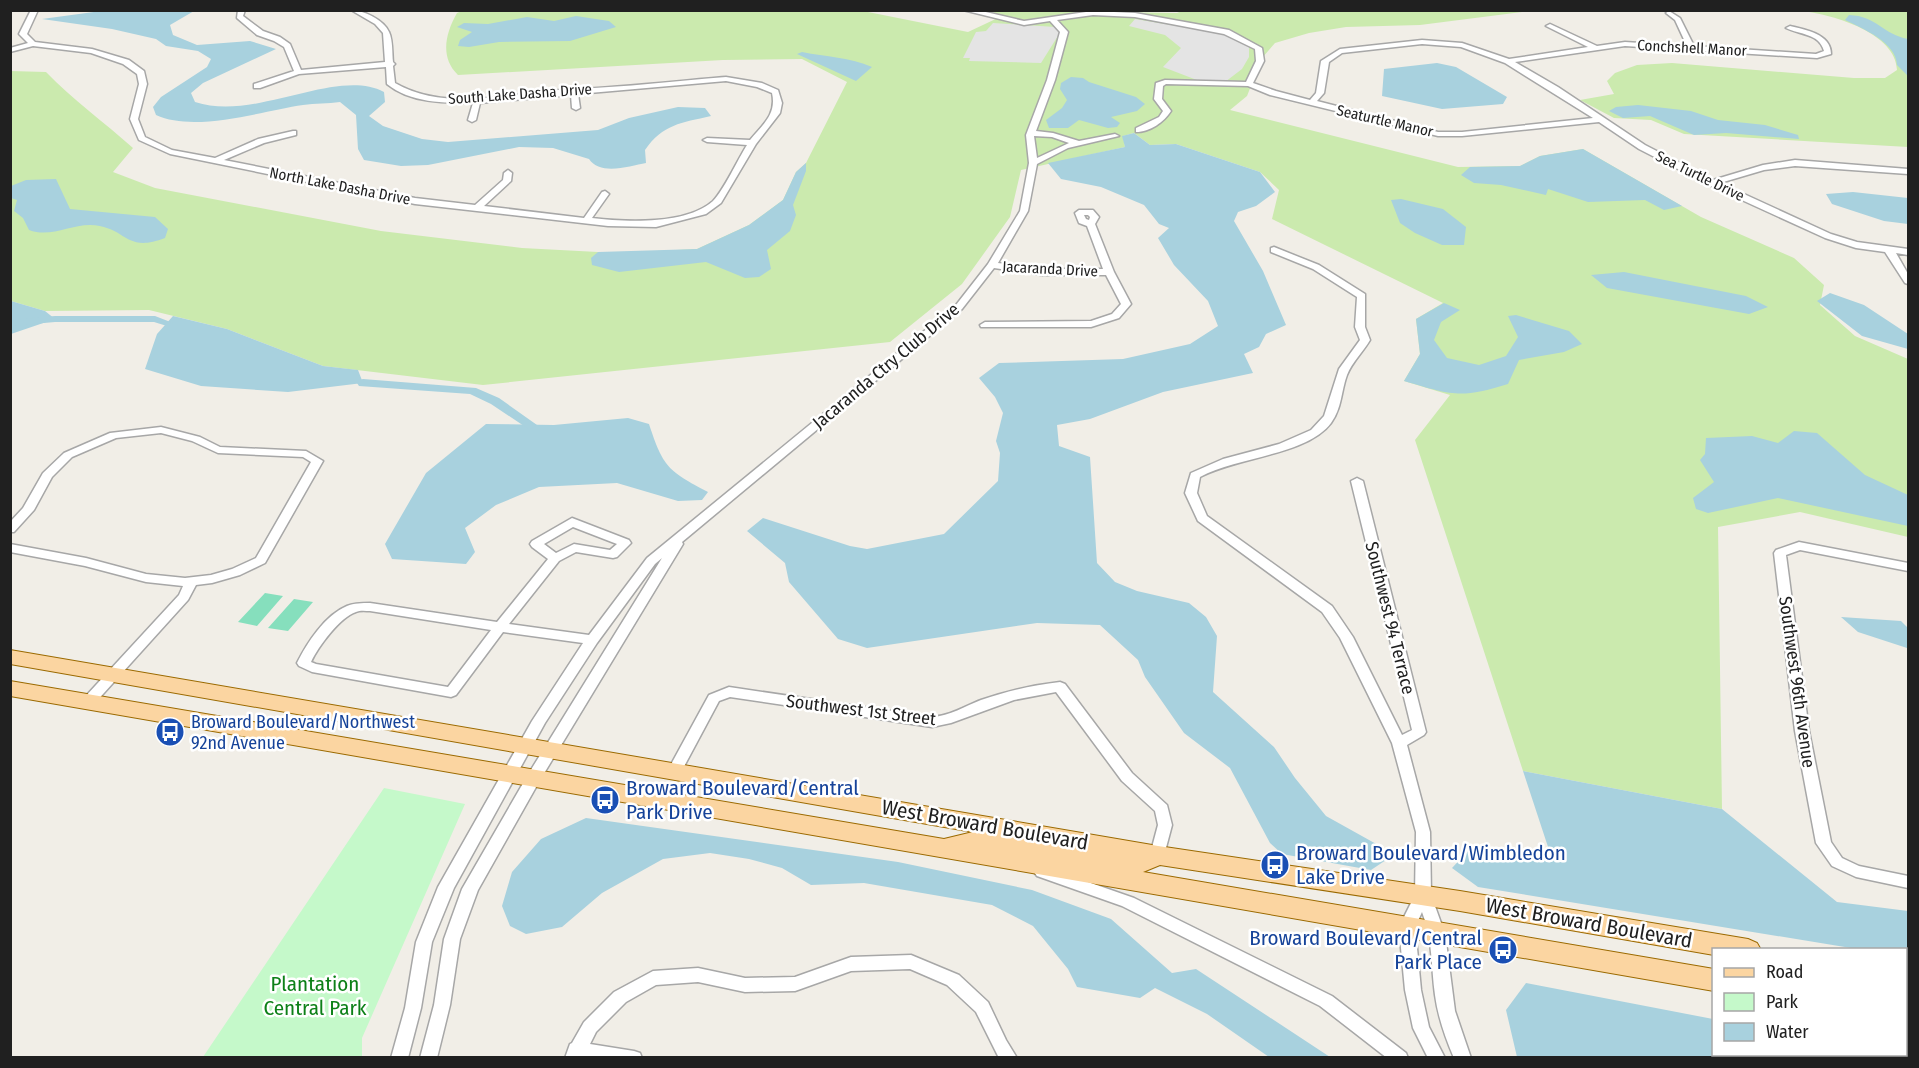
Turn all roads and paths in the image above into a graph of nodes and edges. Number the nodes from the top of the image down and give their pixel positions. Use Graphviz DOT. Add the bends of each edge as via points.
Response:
graph roads {
  1 [pos="35,10"];
  2 [pos="242,10"];
  3 [pos="354,10"];
  4 [pos="966,10"];
  5 [pos="1669,13"];
  6 [pos="1052,19"];
  7 [pos="1550,26"];
  8 [pos="1790,28"];
  9 [pos="33,44"];
  10 [pos="1691,47"];
  11 [pos="1596,48"];
  12 [pos="10,50"];
  13 [pos="1508,61"];
  14 [pos="391,64"];
  15 [pos="298,72"];
  16 [pos="1249,84"];
  17 [pos="257,86"];
  18 [pos="574,91"];
  19 [pos="477,101"];
  20 [pos="1311,103"];
  21 [pos="576,108"];
  22 [pos="472,120"];
  23 [pos="1597,120"];
  24 [pos="1138,130"];
  25 [pos="293,133"];
  26 [pos="1031,136"];
  27 [pos="1115,136"];
  28 [pos="707,140"];
  29 [pos="752,143"];
  30 [pos="1078,143"];
  31 [pos="1066,146"];
  32 [pos="216,161"];
  33 [pos="1033,163"];
  34 [pos="1908,171"];
  35 [pos="508,173"];
  36 [pos="1712,183"];
  37 [pos="605,194"];
  38 [pos="477,208"];
  39 [pos="587,219"];
  40 [pos="1091,224"];
  41 [pos="1274,250"];
  42 [pos="1889,250"];
  43 [pos="1908,252"];
  44 [pos="992,265"];
  45 [pos="1109,272"];
  46 [pos="1908,281"];
  47 [pos="985,326"];
  48 [pos="1357,481"];
  49 [pos="10,529"];
  50 [pos="686,531"];
  51 [pos="10,548"];
  52 [pos="555,558"];
  53 [pos="1908,567"];
  54 [pos="192,581"];
  55 [pos="500,627"];
  56 [pos="592,640"];
  57 [pos="10,657"];
  58 [pos="114,674"];
  59 [pos="10,688"];
  60 [pos="89,701"];
  61 [pos="1399,743"];
  62 [pos="524,747"];
  63 [pos="551,749"];
  64 [pos="675,771"];
  65 [pos="508,773"];
  66 [pos="534,777"];
  67 [pos="936,846"];
  68 [pos="1158,855"];
  69 [pos="996,856"];
  70 [pos="1908,882"];
  71 [pos="1422,895"];
  72 [pos="1407,927"];
  73 [pos="1437,932"];
  74 [pos="1736,948"];
  75 [pos="1712,980"];
  76 [pos="574,1053"];
  77 [pos="399,1058"];
  78 [pos="428,1058"];
  79 [pos="634,1058"];
  80 [pos="1009,1058"];
  81 [pos="1400,1058"];
  82 [pos="1437,1058"];
  83 [pos="1463,1058"];
  1 -- 9 [label="street" via="23,34"];
  2 -- 15 [label="street" via="239,17 248,26 287,46"];
  3 -- 14 [label="street, South Lake Dasha Drive" via="386,32"];
  4 -- 6 [label="street" via="1008,21"];
  5 -- 10 [label="street" via="1678,19"];
  6 -- 16 [label="street" via="1094,13 1135,15 1226,32 1258,48 1260,61"];
  6 -- 26 [label="street" via="1064,32"];
  7 -- 11 [label="street"];
  8 -- 10 [label="street, Conchshell Manor" via="1821,38 1828,52 1817,56"];
  9 -- 12 [label="street"];
  9 -- 32 [label="street, North Lake Dasha Drive" via="92,51 126,62 141,73 143,84 134,119 142,138 170,152"];
  10 -- 11 [label="street, Conchshell Manor" via="1625,44"];
  11 -- 13 [label="street, Conchshell Manor"];
  13 -- 20 [label="street, Sea Turtle Drive" via="1462,45 1422,42 1363,46 1340,51 1324,61 1320,93"];
  13 -- 23 [label="street, Sea Turtle Drive"];
  14 -- 15 [label="street"];
  14 -- 19 [label="street, South Lake Dasha Drive" via="391,84 402,91 438,100"];
  15 -- 17 [label="street"];
  16 -- 20 [label="street, Seaturtle Manor"];
  16 -- 24 [label="street, Seaturtle Manor" via="1165,82 1159,85 1158,99 1167,111 1162,119"];
  18 -- 19 [label="street, South Lake Dasha Drive"];
  18 -- 21 [label="street"];
  18 -- 29 [label="street, South Lake Dasha Drive" via="702,80 743,81 775,92 778,103 776,113"];
  19 -- 22 [label="street"];
  20 -- 23 [label="street, Seaturtle Manor" via="1438,134"];
  23 -- 36 [label="street, Sea Turtle Drive"];
  25 -- 32 [label="street" via="261,141"];
  26 -- 30 [label="street" via="1053,135"];
  26 -- 31 [label="street" via="1050,138"];
  26 -- 33 [label="street, Jacaranda Ctry Club Drive"];
  27 -- 30 [label="street"];
  28 -- 29 [label="street"];
  29 -- 39 [label="street, North Lake Dasha Drive" via="718,201 703,212 656,224"];
  30 -- 31 [label="street"];
  31 -- 33 [label="street"];
  32 -- 38 [label="street, North Lake Dasha Drive" via="416,201"];
  33 -- 44 [label="street, Jacaranda Ctry Club Drive" via="1024,211"];
  34 -- 36 [label="street" via="1795,163"];
  35 -- 38 [label="street" via="507,181"];
  36 -- 42 [label="street, Sea Turtle Drive" via="1828,236"];
  37 -- 39 [label="street"];
  38 -- 39 [label="street, North Lake Dasha Drive"];
  40 -- 45 [label="street, Jacaranda Drive"];
  41 -- 61 [label="street" via="1316,267 1362,296 1360,327 1365,340 1348,362 1336,407 1324,424 1297,441 1209,465 1195,475 1191,493 1202,518 1327,609 1346,636"];
  42 -- 43 [label="street, Sea Turtle Drive"];
  42 -- 46 [label="street"];
  44 -- 45 [label="street, Jacaranda Drive" via="1042,272"];
  44 -- 50 [label="street, Jacaranda Ctry Club Drive" via="959,308"];
  45 -- 47 [label="street, Jacaranda Drive" via="1126,304 1122,312 1108,320 1091,324"];
  48 -- 61 [label="street, Southwest 94 Terrace" via="1419,732"];
  49 -- 54 [label="street" via="28,510 47,475 68,455 114,435 161,430 196,439 218,450 306,454 317,461 261,560 236,572"];
  50 -- 56 [label="street, Jacaranda Ctry Club Drive" via="651,561"];
  50 -- 63 [label="street, Jacaranda Ctry Club Drive"];
  51 -- 54 [label="street" via="146,578"];
  52 -- 52 [label="street" via="536,544 567,523 577,523 625,543 613,554 574,548"];
  52 -- 55 [label="street"];
  53 -- 70 [label="street, Southwest 96th Avenue" via="1828,549 1799,546 1780,553 1802,731 1824,843 1838,862 1856,871"];
  54 -- 58 [label="street" via="184,597"];
  55 -- 55 [label="street" via="352,608 334,623 304,663 312,668 451,692"];
  55 -- 56 [label="street"];
  56 -- 62 [label="street, Jacaranda Ctry Club Drive"];
  57 -- 58 [label="main road, West Broward Boulevard"];
  58 -- 60 [label="street"];
  58 -- 62 [label="main road, West Broward Boulevard"];
  59 -- 60 [label="main road, West Broward Boulevard"];
  60 -- 65 [label="main road, West Broward Boulevard"];
  61 -- 71 [label="street" via="1423,832"];
  62 -- 63 [label="main road, West Broward Boulevard"];
  62 -- 65 [label="street, Jacaranda Ctry Club Drive"];
  63 -- 64 [label="main road, West Broward Boulevard"];
  63 -- 66 [label="street, Jacaranda Ctry Club Drive"];
  64 -- 68 [label="main road, West Broward Boulevard"];
  64 -- 68 [label="street, Southwest 1st Street" via="714,698 729,692 932,722 951,720 1046,687 1060,687 1127,777 1162,809 1165,825"];
  65 -- 66 [label="main road, West Broward Boulevard"];
  65 -- 77 [label="street, Jacaranda Ctry Club Drive" via="446,887 424,942 413,1008"];
  66 -- 67 [label="main road, West Broward Boulevard"];
  66 -- 78 [label="street, Jacaranda Ctry Club Drive" via="470,889 452,939 442,1005"];
  67 -- 68 [label="main road" via="981,840 1137,865"];
  67 -- 69 [label="main road, West Broward Boulevard"];
  68 -- 71 [label="main road, West Broward Boulevard"];
  69 -- 72 [label="main road, West Broward Boulevard"];
  69 -- 81 [label="street" via="1128,902 1326,1001"];
  71 -- 72 [label="street"];
  71 -- 73 [label="street"];
  71 -- 74 [label="main road, West Broward Boulevard"];
  72 -- 73 [label="main road, West Broward Boulevard"];
  72 -- 82 [label="street" via="1421,1028"];
  73 -- 75 [label="main road, West Broward Boulevard"];
  73 -- 83 [label="street" via="1440,983 1450,1032"];
  76 -- 79 [label="street"];
  76 -- 80 [label="street" via="590,1027 620,998 653,978 698,975 745,985 795,984 851,964 911,962 953,980 982,1007"];
}
